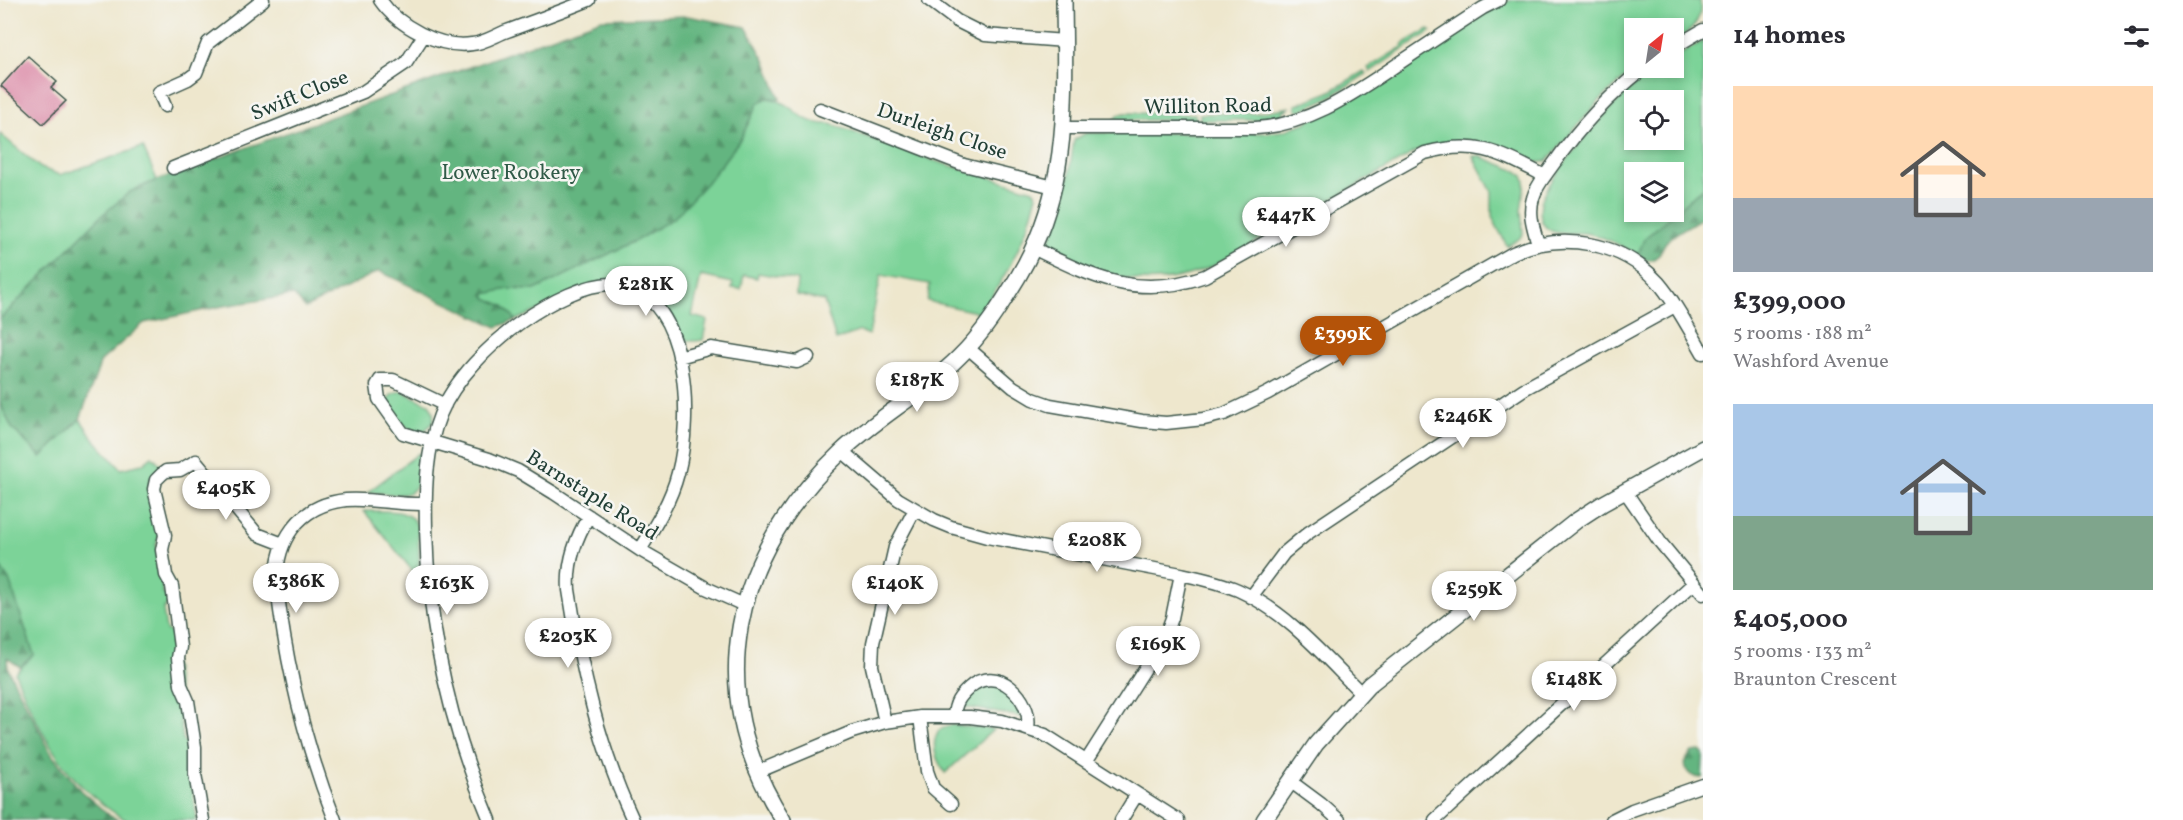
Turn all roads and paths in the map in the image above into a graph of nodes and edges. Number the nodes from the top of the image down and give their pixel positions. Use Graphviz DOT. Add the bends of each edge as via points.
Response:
graph roads {
  1 [pos="263,0"];
  2 [pos="380,0"];
  3 [pos="589,0"];
  4 [pos="929,0"];
  5 [pos="1064,0"];
  6 [pos="1499,0"];
  7 [pos="1703,30"];
  8 [pos="424,35"];
  9 [pos="1065,41"];
  10 [pos="1684,41"];
  11 [pos="1631,78"];
  12 [pos="165,106"];
  13 [pos="820,109"];
  14 [pos="1064,128"];
  15 [pos="173,168"];
  16 [pos="1545,176"];
  17 [pos="1054,188"];
  18 [pos="1538,244"];
  19 [pos="1033,248"];
  20 [pos="1675,306"];
  21 [pos="968,348"];
  22 [pos="1703,353"];
  23 [pos="679,357"];
  24 [pos="808,357"];
  25 [pos="445,405"];
  26 [pos="433,443"];
  27 [pos="1703,448"];
  28 [pos="842,451"];
  29 [pos="1625,491"];
  30 [pos="425,504"];
  31 [pos="915,509"];
  32 [pos="589,516"];
  33 [pos="283,544"];
  34 [pos="640,550"];
  35 [pos="1181,574"];
  36 [pos="1694,583"];
  37 [pos="1703,594"];
  38 [pos="1251,597"];
  39 [pos="744,605"];
  40 [pos="1361,693"];
  41 [pos="954,716"];
  42 [pos="920,717"];
  43 [pos="885,722"];
  44 [pos="1028,728"];
  45 [pos="1087,760"];
  46 [pos="757,772"];
  47 [pos="1290,781"];
  48 [pos="1703,785"];
  49 [pos="1137,794"];
  50 [pos="951,804"];
  51 [pos="203,820"];
  52 [pos="335,820"];
  53 [pos="490,820"];
  54 [pos="633,820"];
  55 [pos="783,820"];
  56 [pos="1121,820"];
  57 [pos="1178,820"];
  58 [pos="1264,820"];
  59 [pos="1338,820"];
  60 [pos="1435,820"];
  61 [pos="1612,820"];
  1 -- 12 [label="street" via="208,43 196,73 159,92"];
  2 -- 8 [label="street" via="403,24"];
  3 -- 8 [label="street" via="472,44 444,42"];
  4 -- 9 [label="street" via="985,35"];
  5 -- 9 [label="street"];
  6 -- 14 [label="street, Williton Road" via="1356,91 1287,123 1256,128"];
  7 -- 10 [label="street"];
  8 -- 15 [label="street, Swift Close" via="406,63 363,92"];
  9 -- 14 [label="street"];
  11 -- 16 [label="street" via="1599,107"];
  13 -- 17 [label="street, Durleigh Close" via="964,165"];
  14 -- 17 [label="street"];
  16 -- 18 [label="street" via="1531,208"];
  16 -- 19 [label="street" via="1478,147 1425,153 1205,276 1163,287 1141,287 1100,278"];
  17 -- 19 [label="street"];
  18 -- 20 [label="street" via="1585,242 1616,252 1643,268"];
  18 -- 21 [label="street" via="1513,253 1245,406 1204,419 1142,421 1050,405 1013,387"];
  19 -- 21 [label="street" via="999,308"];
  20 -- 22 [label="street"];
  20 -- 38 [label="street" via="1524,389 1308,533 1284,553"];
  21 -- 28 [label="street"];
  23 -- 24 [label="street" via="711,348 797,362"];
  23 -- 25 [label="street" via="671,331 650,300 618,284 593,286 547,306 512,328 482,354"];
  23 -- 34 [label="street" via="686,414 678,475 667,504"];
  25 -- 26 [label="street"];
  25 -- 26 [label="street, Barnstaple Road" via="393,380 380,380 376,385 379,399 403,433"];
  26 -- 30 [label="street"];
  26 -- 32 [label="street, Barnstaple Road" via="518,471"];
  27 -- 29 [label="street"];
  28 -- 31 [label="street"];
  28 -- 39 [label="street" via="808,487 775,533"];
  29 -- 36 [label="street"];
  29 -- 40 [label="street" via="1561,532"];
  30 -- 33 [label="street" via="334,502 308,514"];
  30 -- 53 [label="street" via="428,589 439,659 464,753"];
  31 -- 35 [label="street" via="951,527 987,537"];
  31 -- 43 [label="street" via="895,548 873,643 872,666"];
  32 -- 34 [label="street, Barnstaple Road"];
  32 -- 54 [label="street" via="571,556 568,590 591,704 613,775"];
  33 -- 51 [label="street" via="257,534 196,461 180,470 166,471 156,480 154,489 165,536 162,550 172,586 181,685 188,701"];
  33 -- 52 [label="street" via="276,574 288,661 308,746"];
  34 -- 39 [label="street, Barnstaple Road"];
  35 -- 38 [label="street"];
  35 -- 45 [label="street" via="1165,637"];
  36 -- 37 [label="street"];
  36 -- 60 [label="street"];
  38 -- 40 [label="street" via="1287,622"];
  39 -- 46 [label="street" via="737,644 737,696 743,731"];
  40 -- 47 [label="street"];
  41 -- 42 [label="street"];
  41 -- 44 [label="street"];
  41 -- 44 [label="street" via="957,701 974,684 996,679 1024,705"];
  42 -- 43 [label="street"];
  42 -- 50 [label="street" via="933,788"];
  43 -- 46 [label="street"];
  44 -- 45 [label="street"];
  45 -- 49 [label="street"];
  46 -- 55 [label="street"];
  47 -- 58 [label="street"];
  47 -- 59 [label="street"];
  48 -- 61 [label="street"];
  49 -- 56 [label="street"];
  49 -- 57 [label="street"];
}
